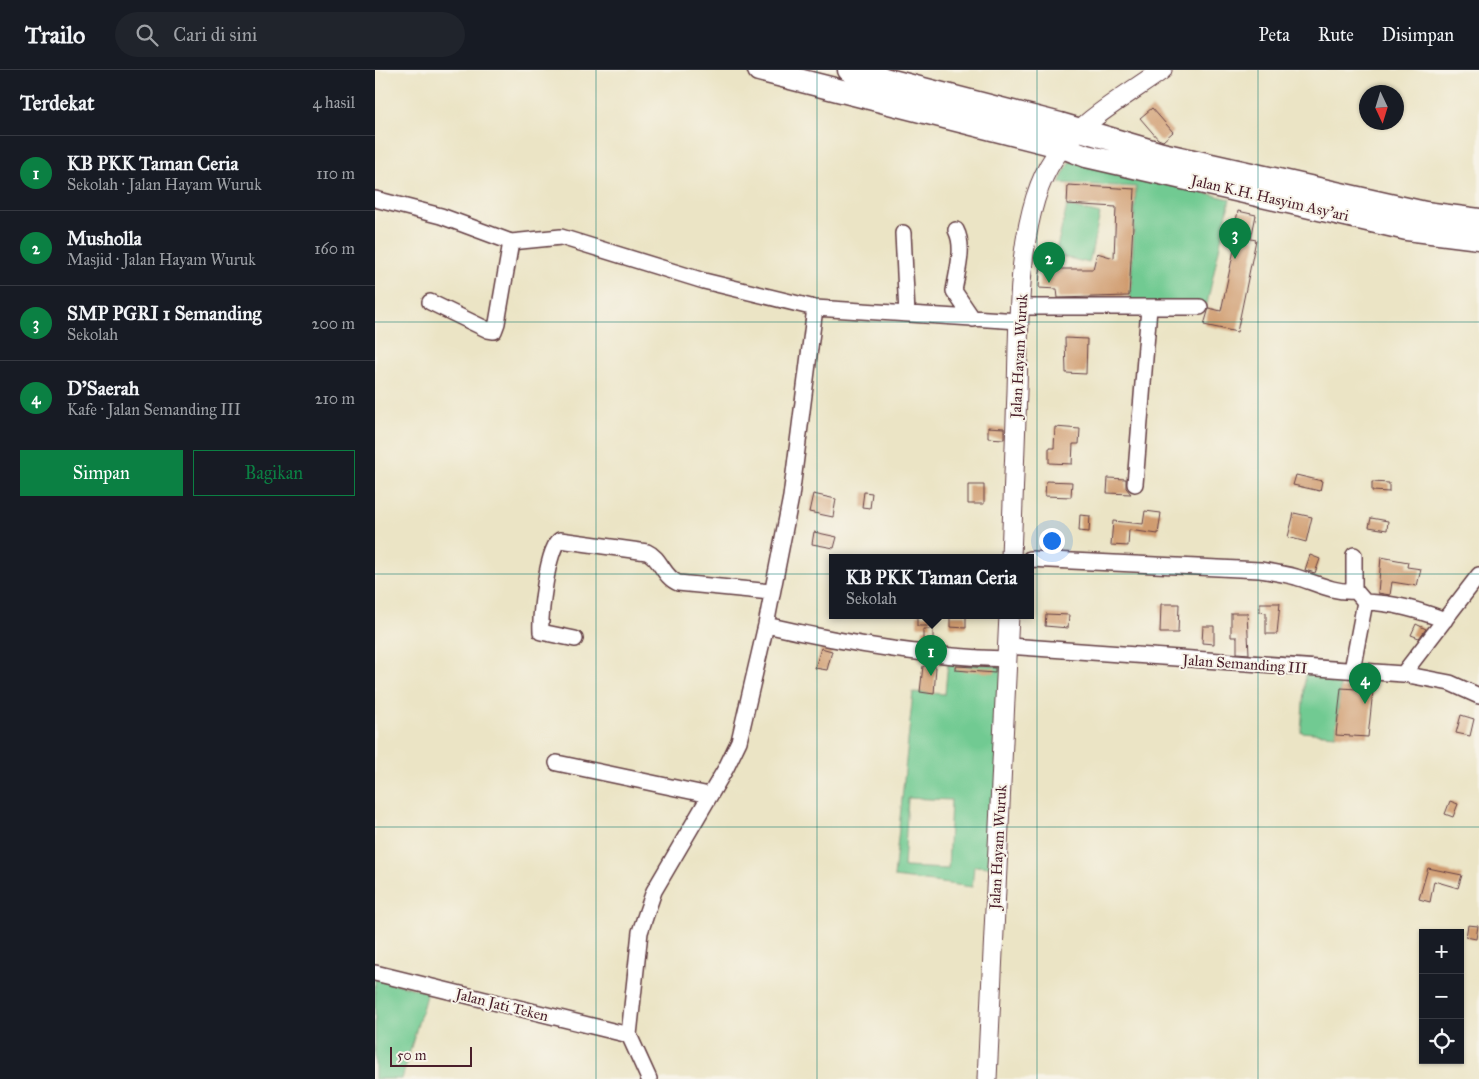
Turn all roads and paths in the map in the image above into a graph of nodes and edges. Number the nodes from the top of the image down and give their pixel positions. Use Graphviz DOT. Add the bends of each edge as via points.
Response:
graph roads {
  1 [pos="759,70"];
  2 [pos="849,70"];
  3 [pos="1162,70"];
  4 [pos="1072,138"];
  5 [pos="375,199"];
  6 [pos="1479,220"];
  7 [pos="955,230"];
  8 [pos="903,233"];
  9 [pos="1479,238"];
  10 [pos="511,242"];
  11 [pos="430,302"];
  12 [pos="1200,307"];
  13 [pos="815,308"];
  14 [pos="1149,308"];
  15 [pos="907,314"];
  16 [pos="1019,314"];
  17 [pos="973,319"];
  18 [pos="1135,484"];
  19 [pos="1011,554"];
  20 [pos="1354,555"];
  21 [pos="1034,559"];
  22 [pos="1479,575"];
  23 [pos="1355,591"];
  24 [pos="771,592"];
  25 [pos="1365,602"];
  26 [pos="1009,619"];
  27 [pos="1445,620"];
  28 [pos="766,625"];
  29 [pos="575,639"];
  30 [pos="1007,652"];
  31 [pos="1352,670"];
  32 [pos="1403,674"];
  33 [pos="1479,696"];
  34 [pos="557,763"];
  35 [pos="709,794"];
  36 [pos="375,972"];
  37 [pos="629,1035"];
  38 [pos="649,1079"];
  39 [pos="987,1079"];
  1 -- 4 [label="highway"];
  2 -- 4 [label="highway"];
  3 -- 4 [label="main road"];
  4 -- 6 [label="highway, Jalan K.H. Hasyim Asy'ari" via="1162,154 1425,213"];
  4 -- 9 [label="highway, Jalan K.H. Hasyim Asy'ari" via="1087,156 1407,229"];
  4 -- 16 [label="main road, Jalan Hayam Wuruk" via="1053,160 1036,198 1027,235"];
  5 -- 10 [label="street" via="441,216"];
  7 -- 17 [label="street" via="960,251 954,291"];
  8 -- 15 [label="street"];
  10 -- 11 [label="street" via="493,331"];
  10 -- 13 [label="street" via="561,238 704,282"];
  12 -- 14 [label="street"];
  13 -- 15 [label="street"];
  13 -- 24 [label="street" via="791,497"];
  14 -- 16 [label="street"];
  14 -- 18 [label="street"];
  15 -- 17 [label="street"];
  16 -- 17 [label="street"];
  16 -- 19 [label="main road, Jalan Hayam Wuruk"];
  20 -- 23 [label="street"];
  21 -- 23 [label="street" via="1260,570 1346,592"];
  22 -- 27 [label="street"];
  23 -- 25 [label="street"];
  24 -- 28 [label="street"];
  24 -- 29 [label="street" via="678,583 666,576 652,554 647,552 560,540 555,546 545,587 541,632"];
  25 -- 27 [label="street" via="1386,602"];
  25 -- 31 [label="street"];
  26 -- 30 [label="main road, Jalan Hayam Wuruk"];
  27 -- 32 [label="street"];
  28 -- 30 [label="street, Jalan Semanding III" via="829,639 938,654"];
  28 -- 35 [label="street" via="739,741"];
  30 -- 31 [label="street, Jalan Semanding III"];
  30 -- 39 [label="main road, Jalan Hayam Wuruk"];
  31 -- 32 [label="street, Jalan Semanding III"];
  32 -- 33 [label="street, Jalan Semanding III" via="1450,683"];
  34 -- 35 [label="street"];
  35 -- 37 [label="street" via="648,904 640,932"];
  36 -- 37 [label="street, Jalan Jati Teken"];
  37 -- 38 [label="street"];
}
